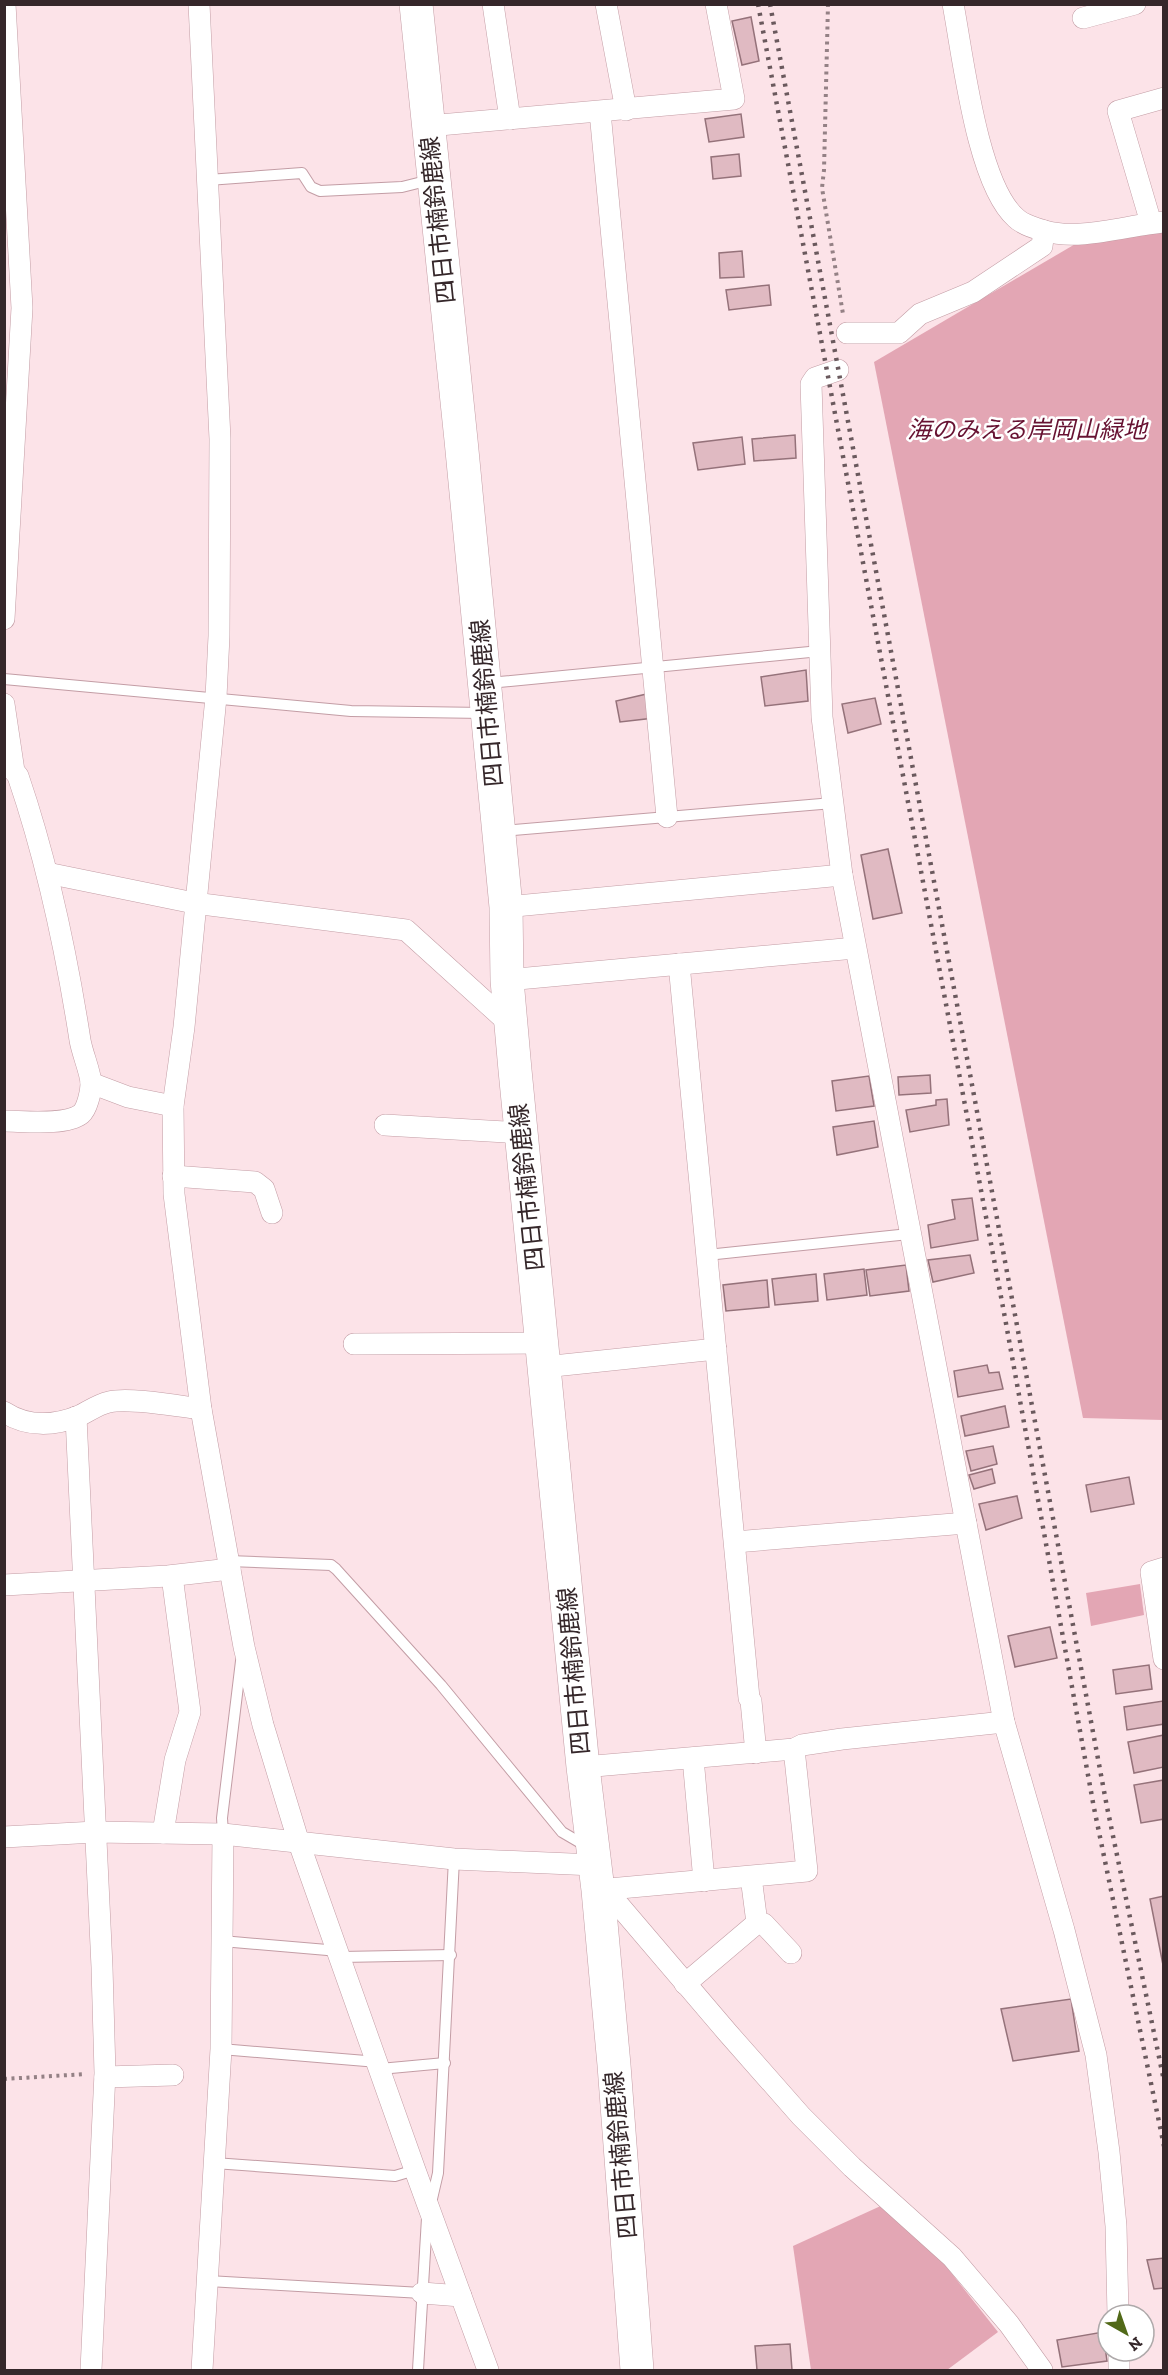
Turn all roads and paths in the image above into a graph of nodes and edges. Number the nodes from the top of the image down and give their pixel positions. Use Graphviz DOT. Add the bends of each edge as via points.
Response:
graph roads {
  1 [pos="5,4"];
  2 [pos="199,4"];
  3 [pos="416,4"];
  4 [pos="493,4"];
  5 [pos="606,4"];
  6 [pos="716,4"];
  7 [pos="828,4"];
  8 [pos="953,4"];
  9 [pos="1135,4"];
  10 [pos="1083,18"];
  11 [pos="1164,98"];
  12 [pos="626,110"];
  13 [pos="600,112"];
  14 [pos="510,119"];
  15 [pos="428,126"];
  16 [pos="434,179"];
  17 [pos="208,180"];
  18 [pos="1157,223"];
  19 [pos="1044,231"];
  20 [pos="847,333"];
  21 [pos="838,370"];
  22 [pos="4,619"];
  23 [pos="820,651"];
  24 [pos="653,667"];
  25 [pos="4,679"];
  26 [pos="216,697"];
  27 [pos="486,698"];
  28 [pos="4,704"];
  29 [pos="833,803"];
  30 [pos="667,817"];
  31 [pos="499,832"];
  32 [pos="47,873"];
  33 [pos="842,875"];
  34 [pos="194,903"];
  35 [pos="506,907"];
  36 [pos="855,948"];
  37 [pos="679,963"];
  38 [pos="507,980"];
  39 [pos="512,1026"];
  40 [pos="91,1083"];
  41 [pos="173,1106"];
  42 [pos="4,1121"];
  43 [pos="385,1125"];
  44 [pos="521,1133"];
  45 [pos="173,1176"];
  46 [pos="272,1213"];
  47 [pos="909,1234"];
  48 [pos="707,1256"];
  49 [pos="354,1344"];
  50 [pos="716,1349"];
  51 [pos="543,1355"];
  52 [pos="201,1409"];
  53 [pos="4,1412"];
  54 [pos="76,1417"];
  55 [pos="966,1523"];
  56 [pos="735,1542"];
  57 [pos="229,1565"];
  58 [pos="1164,1568"];
  59 [pos="172,1575"];
  60 [pos="85,1581"];
  61 [pos="4,1585"];
  62 [pos="244,1647"];
  63 [pos="1164,1659"];
  64 [pos="1004,1722"];
  65 [pos="794,1749"];
  66 [pos="756,1753"];
  67 [pos="693,1758"];
  68 [pos="583,1767"];
  69 [pos="94,1832"];
  70 [pos="163,1833"];
  71 [pos="223,1834"];
  72 [pos="4,1837"];
  73 [pos="299,1843"];
  74 [pos="454,1859"];
  75 [pos="597,1874"];
  76 [pos="751,1876"];
  77 [pos="704,1881"];
  78 [pos="757,1923"];
  79 [pos="222,1941"];
  80 [pos="790,1953"];
  81 [pos="340,1954"];
  82 [pos="451,1955"];
  83 [pos="685,1983"];
  84 [pos="221,2049"];
  85 [pos="445,2063"];
  86 [pos="379,2065"];
  87 [pos="105,2075"];
  88 [pos="173,2075"];
  89 [pos="4,2079"];
  90 [pos="214,2163"];
  91 [pos="415,2170"];
  92 [pos="429,2210"];
  93 [pos="208,2281"];
  94 [pos="422,2293"];
  95 [pos="461,2296"];
  96 [pos="1118,2303"];
  97 [pos="91,2370"];
  98 [pos="201,2370"];
  99 [pos="418,2370"];
  100 [pos="488,2370"];
  101 [pos="637,2370"];
  102 [pos="1042,2370"];
  1 -- 22 [label="street" via="22,308"];
  2 -- 17 [label="street"];
  3 -- 15 [label="main road, 四日市楠鈴鹿線"];
  4 -- 14 [label="street"];
  5 -- 12 [label="street"];
  6 -- 12 [label="street" via="734,99"];
  7 -- 20 [label="path" via="822,188"];
  8 -- 19 [label="street" via="982,154 990,176 999,198 1017,219"];
  9 -- 10 [label="street"];
  11 -- 18 [label="street" via="1118,111"];
  12 -- 13 [label="street"];
  13 -- 14 [label="street"];
  13 -- 24 [label="street"];
  14 -- 15 [label="street"];
  15 -- 16 [label="main road, 四日市楠鈴鹿線"];
  16 -- 17 [label="lane" via="402,188 320,191 311,187 302,173"];
  16 -- 27 [label="main road, 四日市楠鈴鹿線"];
  17 -- 26 [label="street" via="220,439"];
  18 -- 19 [label="street" via="1062,234"];
  19 -- 20 [label="street" via="1042,246 973,292 920,314 899,333"];
  21 -- 23 [label="street" via="815,378 812,384"];
  23 -- 24 [label="lane"];
  23 -- 29 [label="street" via="822,717"];
  24 -- 27 [label="lane"];
  24 -- 30 [label="street"];
  25 -- 26 [label="lane"];
  26 -- 27 [label="lane" via="351,711"];
  26 -- 34 [label="street"];
  27 -- 31 [label="main road, 四日市楠鈴鹿線"];
  28 -- 32 [label="street" via="14,771"];
  29 -- 30 [label="lane"];
  29 -- 33 [label="street"];
  30 -- 31 [label="lane"];
  31 -- 35 [label="main road, 四日市楠鈴鹿線"];
  32 -- 34 [label="street"];
  32 -- 40 [label="street" via="82,1056"];
  33 -- 35 [label="street"];
  33 -- 36 [label="street"];
  34 -- 39 [label="street" via="406,930"];
  34 -- 41 [label="street"];
  35 -- 38 [label="main road, 四日市楠鈴鹿線"];
  36 -- 37 [label="street"];
  36 -- 47 [label="street"];
  37 -- 38 [label="street"];
  37 -- 48 [label="street"];
  38 -- 39 [label="main road, 四日市楠鈴鹿線"];
  39 -- 44 [label="main road, 四日市楠鈴鹿線"];
  40 -- 41 [label="street" via="128,1097"];
  40 -- 42 [label="street" via="86,1107 80,1115 57,1122"];
  41 -- 45 [label="street"];
  43 -- 44 [label="street"];
  44 -- 51 [label="main road, 四日市楠鈴鹿線"];
  45 -- 46 [label="street" via="255,1182 264,1189"];
  45 -- 52 [label="street"];
  47 -- 48 [label="lane"];
  47 -- 55 [label="street"];
  48 -- 50 [label="street"];
  49 -- 51 [label="street"];
  50 -- 51 [label="street"];
  50 -- 56 [label="street"];
  51 -- 68 [label="main road, 四日市楠鈴鹿線"];
  52 -- 54 [label="street" via="109,1402"];
  52 -- 57 [label="street"];
  53 -- 54 [label="street" via="18,1421 40,1425"];
  54 -- 60 [label="street"];
  55 -- 56 [label="street"];
  55 -- 64 [label="street"];
  56 -- 66 [label="street"];
  57 -- 59 [label="street"];
  57 -- 62 [label="street"];
  57 -- 75 [label="lane" via="331,1565 336,1569 441,1685"];
  58 -- 63 [label="street" via="1151,1572"];
  59 -- 60 [label="street"];
  59 -- 70 [label="street" via="190,1712 175,1760"];
  60 -- 61 [label="street"];
  60 -- 69 [label="street"];
  62 -- 71 [label="lane" via="224,1795"];
  62 -- 73 [label="street"];
  64 -- 65 [label="street" via="842,1739"];
  64 -- 96 [label="street" via="1096,2055 1110,2152"];
  65 -- 66 [label="street"];
  65 -- 76 [label="street" via="807,1871"];
  66 -- 67 [label="street"];
  67 -- 68 [label="street"];
  67 -- 77 [label="street"];
  68 -- 75 [label="main road, 四日市楠鈴鹿線"];
  69 -- 70 [label="street"];
  69 -- 72 [label="street"];
  69 -- 87 [label="street"];
  70 -- 71 [label="street"];
  71 -- 73 [label="street"];
  71 -- 79 [label="street"];
  73 -- 74 [label="street"];
  73 -- 81 [label="street"];
  74 -- 75 [label="street"];
  74 -- 82 [label="lane"];
  75 -- 77 [label="street"];
  75 -- 83 [label="street"];
  75 -- 101 [label="main road, 四日市楠鈴鹿線"];
  76 -- 77 [label="street"];
  76 -- 78 [label="street"];
  78 -- 80 [label="street" via="764,1924"];
  78 -- 83 [label="street"];
  79 -- 81 [label="lane"];
  79 -- 84 [label="street"];
  81 -- 82 [label="lane"];
  81 -- 86 [label="street"];
  82 -- 85 [label="lane"];
  83 -- 102 [label="street" via="801,2116 952,2257"];
  84 -- 86 [label="lane"];
  84 -- 90 [label="street"];
  85 -- 86 [label="lane"];
  85 -- 92 [label="lane" via="438,2173"];
  86 -- 91 [label="street"];
  87 -- 88 [label="street"];
  87 -- 89 [label="path"];
  87 -- 97 [label="street"];
  90 -- 91 [label="lane" via="395,2176"];
  90 -- 93 [label="street"];
  91 -- 92 [label="street"];
  92 -- 94 [label="lane"];
  92 -- 95 [label="street"];
  93 -- 94 [label="lane"];
  93 -- 98 [label="street"];
  94 -- 95 [label="street"];
  94 -- 99 [label="lane"];
  95 -- 100 [label="street"];
}
